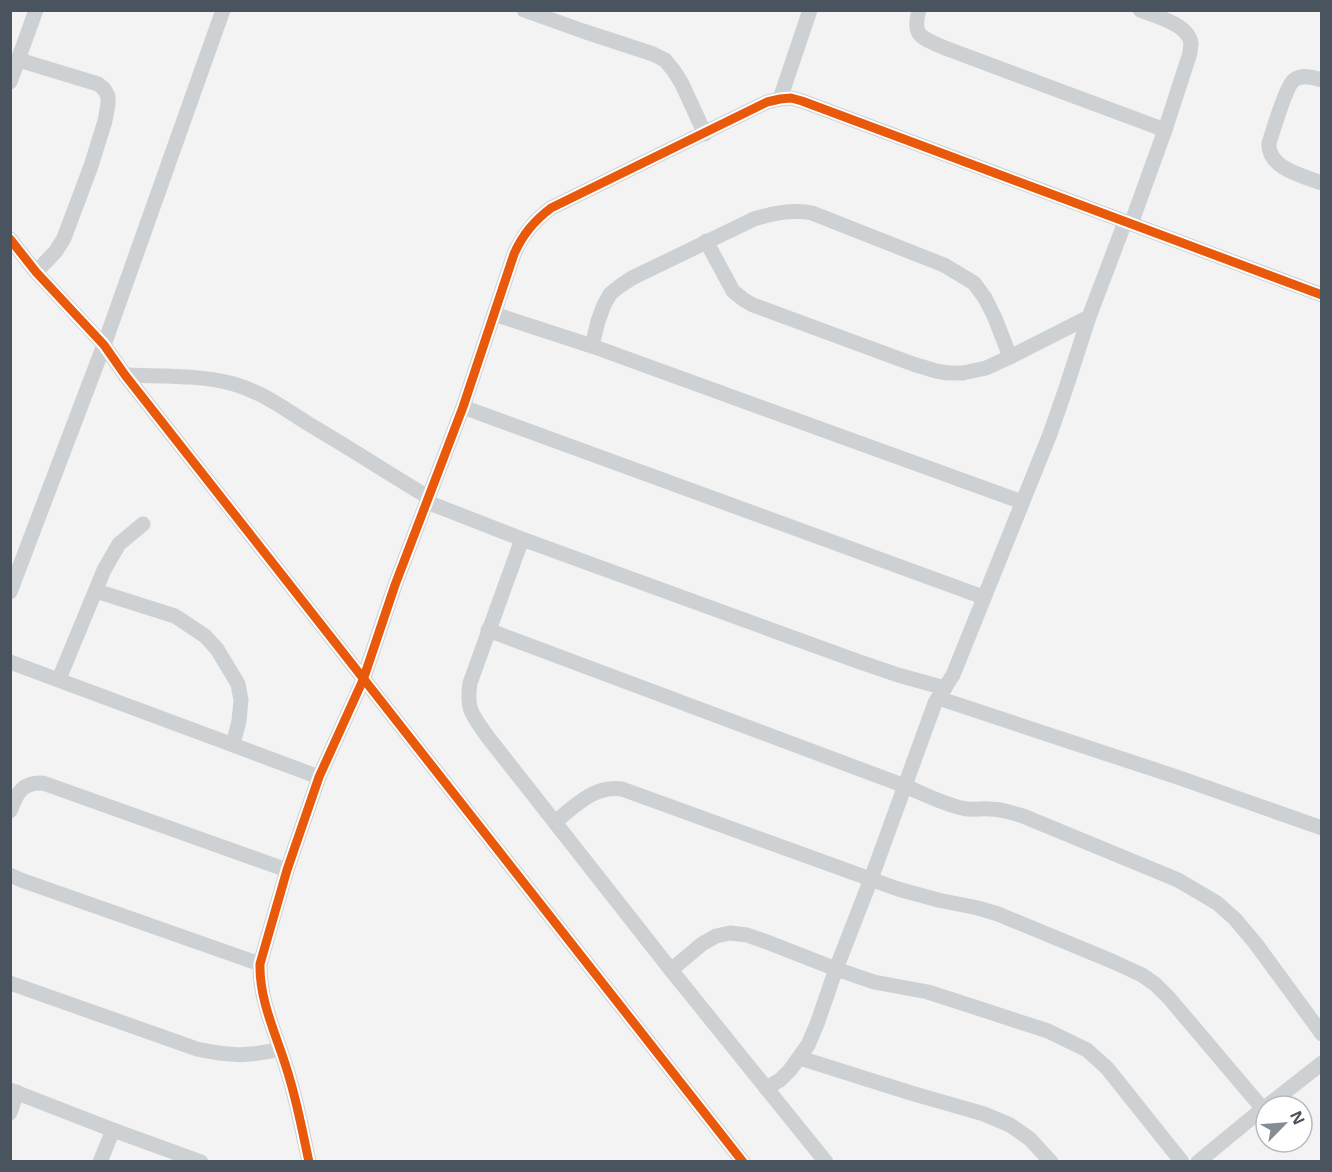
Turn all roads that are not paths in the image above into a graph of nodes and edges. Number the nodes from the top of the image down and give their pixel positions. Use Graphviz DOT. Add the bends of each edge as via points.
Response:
graph roads {
  1 [pos="36,10"];
  2 [pos="524,10"];
  3 [pos="810,10"];
  4 [pos="919,10"];
  5 [pos="1140,10"];
  6 [pos="219,12"];
  7 [pos="19,60"];
  8 [pos="1322,80"];
  9 [pos="10,82"];
  10 [pos="780,99"];
  11 [pos="1165,130"];
  12 [pos="705,134"];
  13 [pos="1322,183"];
  14 [pos="1128,223"];
  15 [pos="10,239"];
  16 [pos="706,241"];
  17 [pos="36,272"];
  18 [pos="1322,295"];
  19 [pos="494,314"];
  20 [pos="1089,317"];
  21 [pos="104,345"];
  22 [pos="592,346"];
  23 [pos="1010,357"];
  24 [pos="125,375"];
  25 [pos="463,407"];
  26 [pos="428,500"];
  27 [pos="1022,502"];
  28 [pos="143,524"];
  29 [pos="522,539"];
  30 [pos="96,591"];
  31 [pos="10,592"];
  32 [pos="983,597"];
  33 [pos="488,630"];
  34 [pos="10,662"];
  35 [pos="59,679"];
  36 [pos="363,680"];
  37 [pos="941,693"];
  38 [pos="233,744"];
  39 [pos="319,777"];
  40 [pos="905,786"];
  41 [pos="10,811"];
  42 [pos="555,822"];
  43 [pos="1322,828"];
  44 [pos="287,870"];
  45 [pos="10,875"];
  46 [pos="871,879"];
  47 [pos="260,964"];
  48 [pos="836,969"];
  49 [pos="671,970"];
  50 [pos="10,983"];
  51 [pos="1322,1034"];
  52 [pos="280,1049"];
  53 [pos="800,1058"];
  54 [pos="1322,1063"];
  55 [pos="766,1088"];
  56 [pos="14,1091"];
  57 [pos="1282,1094"];
  58 [pos="1254,1095"];
  59 [pos="10,1113"];
  60 [pos="1254,1116"];
  61 [pos="113,1130"];
  62 [pos="100,1161"];
  63 [pos="201,1161"];
  64 [pos="309,1161"];
  65 [pos="743,1161"];
  66 [pos="826,1161"];
  67 [pos="1051,1161"];
  68 [pos="1182,1161"];
  69 [pos="1198,1161"];
  1 -- 7 [label="street"];
  2 -- 12 [label="street" via="665,60 682,84"];
  3 -- 10 [label="street"];
  4 -- 11 [label="street" via="916,30 945,48"];
  5 -- 11 [label="street" via="1182,29 1191,43"];
  6 -- 21 [label="street"];
  7 -- 9 [label="street"];
  7 -- 17 [label="street" via="98,84 108,96 105,121 73,216 56,251"];
  8 -- 13 [label="street" via="1308,76 1290,84 1269,143 1278,164"];
  10 -- 12 [label="street"];
  10 -- 14 [label="street" via="802,101"];
  11 -- 14 [label="street"];
  12 -- 19 [label="street" via="560,203 537,218 514,254"];
  14 -- 18 [label="street"];
  14 -- 20 [label="street"];
  15 -- 17 [label="street"];
  16 -- 22 [label="street" via="632,278 610,294"];
  16 -- 23 [label="street" via="733,291 753,305 936,371 963,373"];
  16 -- 23 [label="street" via="768,214 799,210 812,213 944,265 974,283 995,318"];
  17 -- 21 [label="street"];
  19 -- 22 [label="street"];
  19 -- 25 [label="street"];
  20 -- 23 [label="street"];
  20 -- 27 [label="street"];
  21 -- 24 [label="street"];
  21 -- 31 [label="street"];
  22 -- 27 [label="street"];
  24 -- 26 [label="street" via="217,380 249,389"];
  24 -- 36 [label="street"];
  25 -- 26 [label="street"];
  25 -- 32 [label="street"];
  26 -- 29 [label="street"];
  26 -- 36 [label="street"];
  27 -- 32 [label="street"];
  28 -- 30 [label="street" via="119,544"];
  29 -- 33 [label="street"];
  29 -- 37 [label="street"];
  30 -- 35 [label="street"];
  30 -- 38 [label="street" via="175,616 217,649 238,684 241,700"];
  32 -- 37 [label="street" via="953,675"];
  33 -- 40 [label="street"];
  33 -- 42 [label="street" via="470,683 470,708 486,736"];
  34 -- 35 [label="street"];
  35 -- 38 [label="street"];
  36 -- 39 [label="street"];
  36 -- 65 [label="street"];
  37 -- 40 [label="street"];
  37 -- 43 [label="street"];
  38 -- 39 [label="street"];
  39 -- 44 [label="street"];
  40 -- 46 [label="street"];
  40 -- 51 [label="street" via="960,808 989,808 1023,816 1200,892 1235,919"];
  41 -- 44 [label="street" via="23,788 43,783"];
  42 -- 46 [label="street" via="597,791 622,789"];
  42 -- 49 [label="street"];
  44 -- 47 [label="street"];
  45 -- 47 [label="street"];
  46 -- 48 [label="street"];
  46 -- 58 [label="street" via="998,914 1142,975 1169,998"];
  47 -- 52 [label="street" via="262,993"];
  48 -- 49 [label="street" via="747,935 730,933 702,944"];
  48 -- 53 [label="street" via="818,1024"];
  48 -- 68 [label="street" via="927,992 1048,1031 1088,1050"];
  49 -- 55 [label="street"];
  50 -- 52 [label="street" via="218,1054 257,1054"];
  52 -- 64 [label="street"];
  53 -- 55 [label="street" via="780,1080"];
  53 -- 67 [label="street" via="984,1114 1010,1125"];
  54 -- 57 [label="street"];
  55 -- 66 [label="street"];
  56 -- 59 [label="street"];
  56 -- 61 [label="street"];
  60 -- 69 [label="street"];
  61 -- 62 [label="street"];
  61 -- 63 [label="street"];
}
